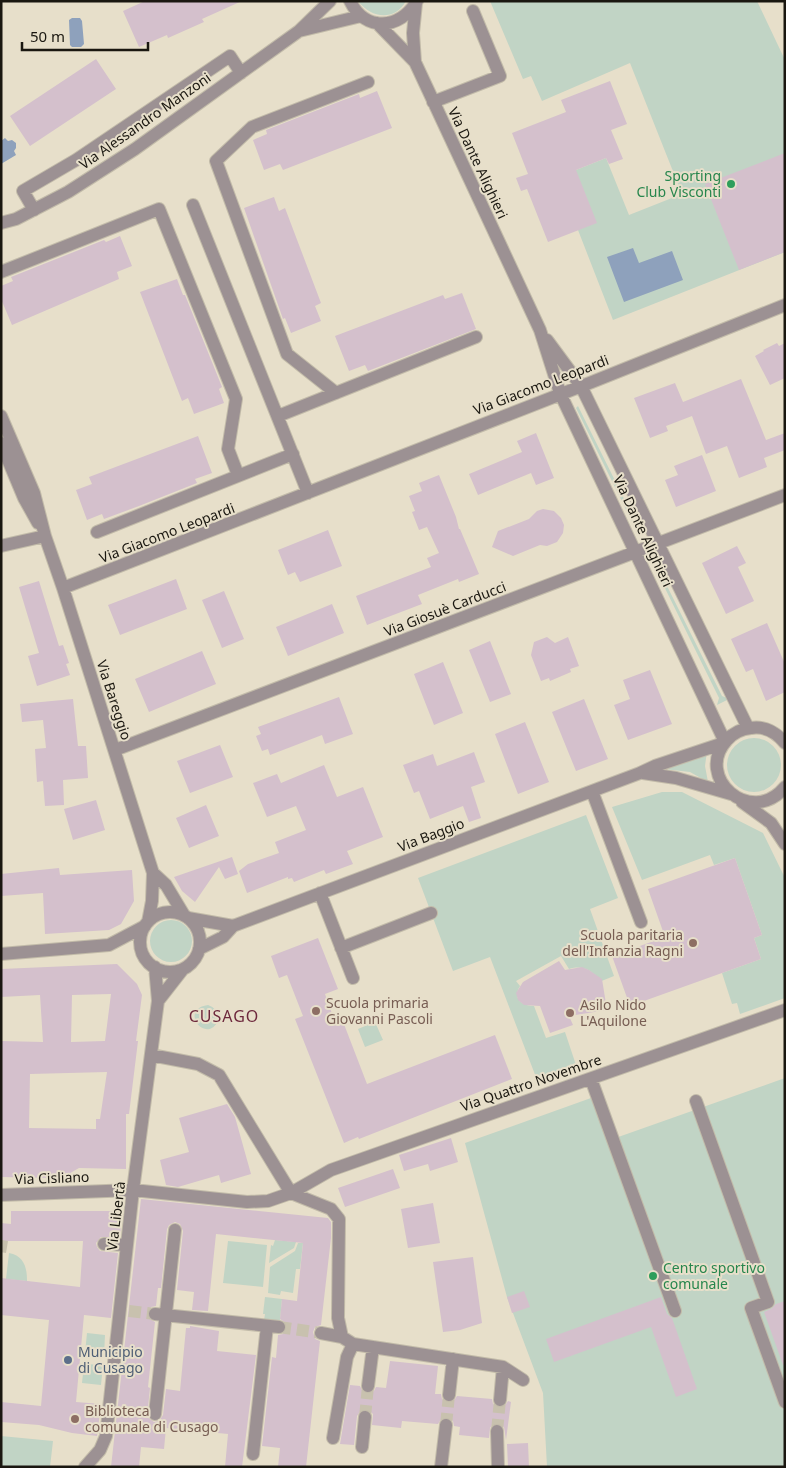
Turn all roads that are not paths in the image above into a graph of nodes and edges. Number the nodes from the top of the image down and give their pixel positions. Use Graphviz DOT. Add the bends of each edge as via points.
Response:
graph roads {
  1 [pos="330,1"];
  2 [pos="350,1"];
  3 [pos="416,2"];
  4 [pos="473,11"];
  5 [pos="361,16"];
  6 [pos="377,24"];
  7 [pos="299,31"];
  8 [pos="415,62"];
  9 [pos="241,73"];
  10 [pos="368,82"];
  11 [pos="433,102"];
  12 [pos="193,205"];
  13 [pos="34,210"];
  14 [pos="1,223"];
  15 [pos="1,272"];
  16 [pos="785,305"];
  17 [pos="540,330"];
  18 [pos="476,337"];
  19 [pos="581,386"];
  20 [pos="336,393"];
  21 [pos="560,393"];
  22 [pos="1,416"];
  23 [pos="278,416"];
  24 [pos="1,443"];
  25 [pos="293,454"];
  26 [pos="238,475"];
  27 [pos="308,492"];
  28 [pos="785,495"];
  29 [pos="97,532"];
  30 [pos="45,536"];
  31 [pos="659,543"];
  32 [pos="1,546"];
  33 [pos="636,552"];
  34 [pos="63,588"];
  35 [pos="748,728"];
  36 [pos="780,729"];
  37 [pos="725,743"];
  38 [pos="785,743"];
  39 [pos="115,750"];
  40 [pos="640,773"];
  41 [pos="785,787"];
  42 [pos="592,791"];
  43 [pos="734,796"];
  44 [pos="785,844"];
  45 [pos="153,873"];
  46 [pos="320,893"];
  47 [pos="432,913"];
  48 [pos="186,916"];
  49 [pos="641,922"];
  50 [pos="146,924"];
  51 [pos="233,926"];
  52 [pos="341,948"];
  53 [pos="199,949"];
  54 [pos="1,954"];
  55 [pos="154,967"];
  56 [pos="183,969"];
  57 [pos="352,978"];
  58 [pos="158,1000"];
  59 [pos="785,1010"];
  60 [pos="150,1056"];
  61 [pos="591,1079"];
  62 [pos="696,1101"];
  63 [pos="133,1190"];
  64 [pos="291,1193"];
  65 [pos="1,1196"];
  66 [pos="175,1230"];
  67 [pos="104,1244"];
  68 [pos="127,1245"];
  69 [pos="675,1311"];
  70 [pos="161,1314"];
  71 [pos="321,1333"];
  72 [pos="347,1340"];
  73 [pos="373,1347"];
  74 [pos="453,1359"];
  75 [pos="503,1367"];
  76 [pos="523,1380"];
  77 [pos="368,1386"];
  78 [pos="449,1395"];
  79 [pos="500,1400"];
  80 [pos="785,1402"];
  81 [pos="155,1414"];
  82 [pos="365,1417"];
  83 [pos="446,1425"];
  84 [pos="497,1431"];
  85 [pos="333,1438"];
  86 [pos="362,1447"];
  87 [pos="253,1454"];
  88 [pos="86,1467"];
  89 [pos="441,1467"];
  90 [pos="498,1467"];
  1 -- 7 [label="street, Via Alessandro Manzoni"];
  2 -- 5 [label="street"];
  3 -- 6 [label="street" via="407,15 393,23"];
  3 -- 8 [label="street, Via Dante Alighieri"];
  4 -- 11 [label="street" via="500,76"];
  5 -- 6 [label="street, Via Dante Alighieri"];
  5 -- 7 [label="street, Via Alessandro Manzoni"];
  6 -- 8 [label="street, Via Dante Alighieri"];
  7 -- 9 [label="street, Via Alessandro Manzoni"];
  8 -- 11 [label="street, Via Dante Alighieri"];
  9 -- 13 [label="street, Via Alessandro Manzoni" via="135,149"];
  9 -- 13 [label="street" via="230,56 23,192"];
  10 -- 20 [label="street" via="252,127 216,161 288,354"];
  11 -- 17 [label="street, Via Dante Alighieri"];
  12 -- 23 [label="street"];
  13 -- 14 [label="street, Via Alessandro Manzoni"];
  15 -- 26 [label="street" via="159,209 236,399 228,449"];
  16 -- 19 [label="street, Via Giacomo Leopardi"];
  17 -- 19 [label="street, Via Dante Alighieri"];
  17 -- 21 [label="street, Via Dante Alighieri"];
  18 -- 20 [label="street"];
  19 -- 21 [label="street, Via Giacomo Leopardi"];
  19 -- 31 [label="street, Via Dante Alighieri"];
  20 -- 23 [label="street"];
  21 -- 27 [label="street, Via Giacomo Leopardi"];
  21 -- 33 [label="street, Via Dante Alighieri"];
  22 -- 30 [label="street, Via Bareggio" via="34,493"];
  23 -- 25 [label="street"];
  24 -- 30 [label="street, Via Bareggio" via="24,498"];
  25 -- 26 [label="street"];
  25 -- 27 [label="street"];
  26 -- 29 [label="street"];
  27 -- 34 [label="street, Via Giacomo Leopardi"];
  28 -- 31 [label="street, Via Giosuè Carducci"];
  30 -- 32 [label="street"];
  30 -- 34 [label="street, Via Bareggio"];
  31 -- 33 [label="street, Via Giosuè Carducci"];
  31 -- 35 [label="street, Via Dante Alighieri"];
  33 -- 37 [label="street, Via Dante Alighieri"];
  33 -- 39 [label="street, Via Giosuè Carducci"];
  34 -- 39 [label="street, Via Bareggio"];
  35 -- 36 [label="street"];
  35 -- 37 [label="street, Via Baggio" via="735,733"];
  36 -- 38 [label="street"];
  37 -- 40 [label="street, Via Baggio"];
  37 -- 43 [label="street" via="717,767 722,784"];
  39 -- 45 [label="street, Via Bareggio"];
  40 -- 42 [label="street, Via Baggio"];
  40 -- 43 [label="street, Via Baggio" via="676,778"];
  41 -- 43 [label="street, Via Baggio" via="774,797 761,802 747,802"];
  42 -- 46 [label="street, Via Baggio"];
  42 -- 49 [label="street"];
  43 -- 44 [label="street" via="771,823"];
  45 -- 48 [label="street, Via Bareggio" via="166,885"];
  45 -- 50 [label="street, Via Bareggio" via="152,901"];
  46 -- 51 [label="street, Via Baggio"];
  46 -- 52 [label="street"];
  47 -- 52 [label="street"];
  48 -- 50 [label="street" via="165,912"];
  48 -- 51 [label="street"];
  48 -- 53 [label="street" via="198,932"];
  50 -- 54 [label="street" via="109,945"];
  50 -- 55 [label="street" via="141,946"];
  51 -- 53 [label="street, Via Baggio" via="223,937"];
  52 -- 57 [label="street"];
  53 -- 56 [label="street" via="193,961"];
  55 -- 56 [label="street" via="170,972"];
  55 -- 58 [label="street, Via Libertà"];
  56 -- 58 [label="street"];
  58 -- 60 [label="street, Via Libertà"];
  59 -- 61 [label="street, Via Quattro Novembre"];
  60 -- 63 [label="street, Via Libertà"];
  60 -- 64 [label="street" via="198,1064 219,1075"];
  61 -- 64 [label="street, Via Quattro Novembre" via="330,1170"];
  61 -- 69 [label="street"];
  62 -- 80 [label="street" via="768,1302 751,1308"];
  63 -- 64 [label="street, Via Quattro Novembre" via="247,1202 268,1201"];
  63 -- 65 [label="street, Via Cisliano"];
  63 -- 68 [label="street, Via Libertà"];
  64 -- 72 [label="street" via="331,1208 339,1219 338,1318"];
  66 -- 70 [label="street"];
  67 -- 68 [label="street"];
  68 -- 88 [label="street, Via Libertà" via="124,1310 106,1436 100,1450"];
  70 -- 81 [label="street"];
  70 -- 87 [label="street" via="273,1327"];
  71 -- 72 [label="street"];
  72 -- 73 [label="street"];
  72 -- 85 [label="street"];
  73 -- 74 [label="street"];
  73 -- 77 [label="street"];
  74 -- 75 [label="street"];
  74 -- 78 [label="street"];
  75 -- 76 [label="street"];
  75 -- 79 [label="street"];
  82 -- 86 [label="street"];
  83 -- 89 [label="street"];
  84 -- 90 [label="street"];
}
